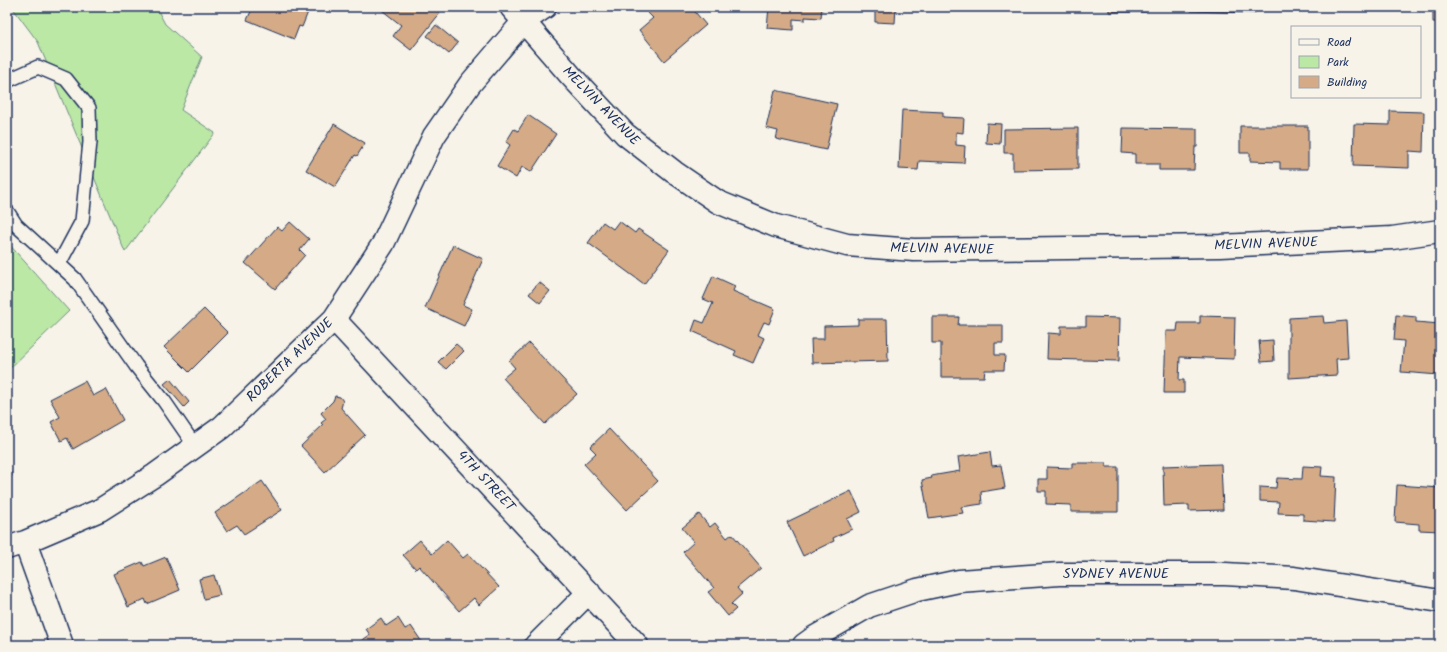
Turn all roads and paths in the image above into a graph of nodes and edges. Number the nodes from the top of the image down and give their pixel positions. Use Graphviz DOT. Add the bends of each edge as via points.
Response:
graph roads {
  1 [pos="544,7"];
  2 [pos="517,14"];
  3 [pos="7,81"];
  4 [pos="7,211"];
  5 [pos="1440,231"];
  6 [pos="59,264"];
  7 [pos="334,319"];
  8 [pos="195,446"];
  9 [pos="16,545"];
  10 [pos="589,592"];
  11 [pos="1440,601"];
  12 [pos="62,645"];
  13 [pos="536,645"];
  14 [pos="637,645"];
  15 [pos="804,645"];
  1 -- 2 [label="street, ROBERTA AVENUE"];
  2 -- 5 [label="street, MELVIN AVENUE" via="625,134 674,172 718,202 776,226 847,245 914,250 1220,246 1392,238"];
  2 -- 7 [label="street, ROBERTA AVENUE" via="434,136 383,244"];
  3 -- 6 [label="lane" via="38,67 66,80 89,108 90,142 82,221"];
  4 -- 6 [label="lane" via="16,226"];
  6 -- 8 [label="lane" via="75,279"];
  7 -- 8 [label="street, ROBERTA AVENUE" via="222,427"];
  7 -- 10 [label="street, 4TH STREET"];
  8 -- 9 [label="street, ROBERTA AVENUE" via="156,475 100,510"];
  9 -- 12 [label="street"];
  10 -- 13 [label="street"];
  10 -- 14 [label="street, 4TH STREET"];
  11 -- 15 [label="street, SYDNEY AVENUE" via="1294,578 1225,574 1059,574 959,581 917,590 869,606"];
}
